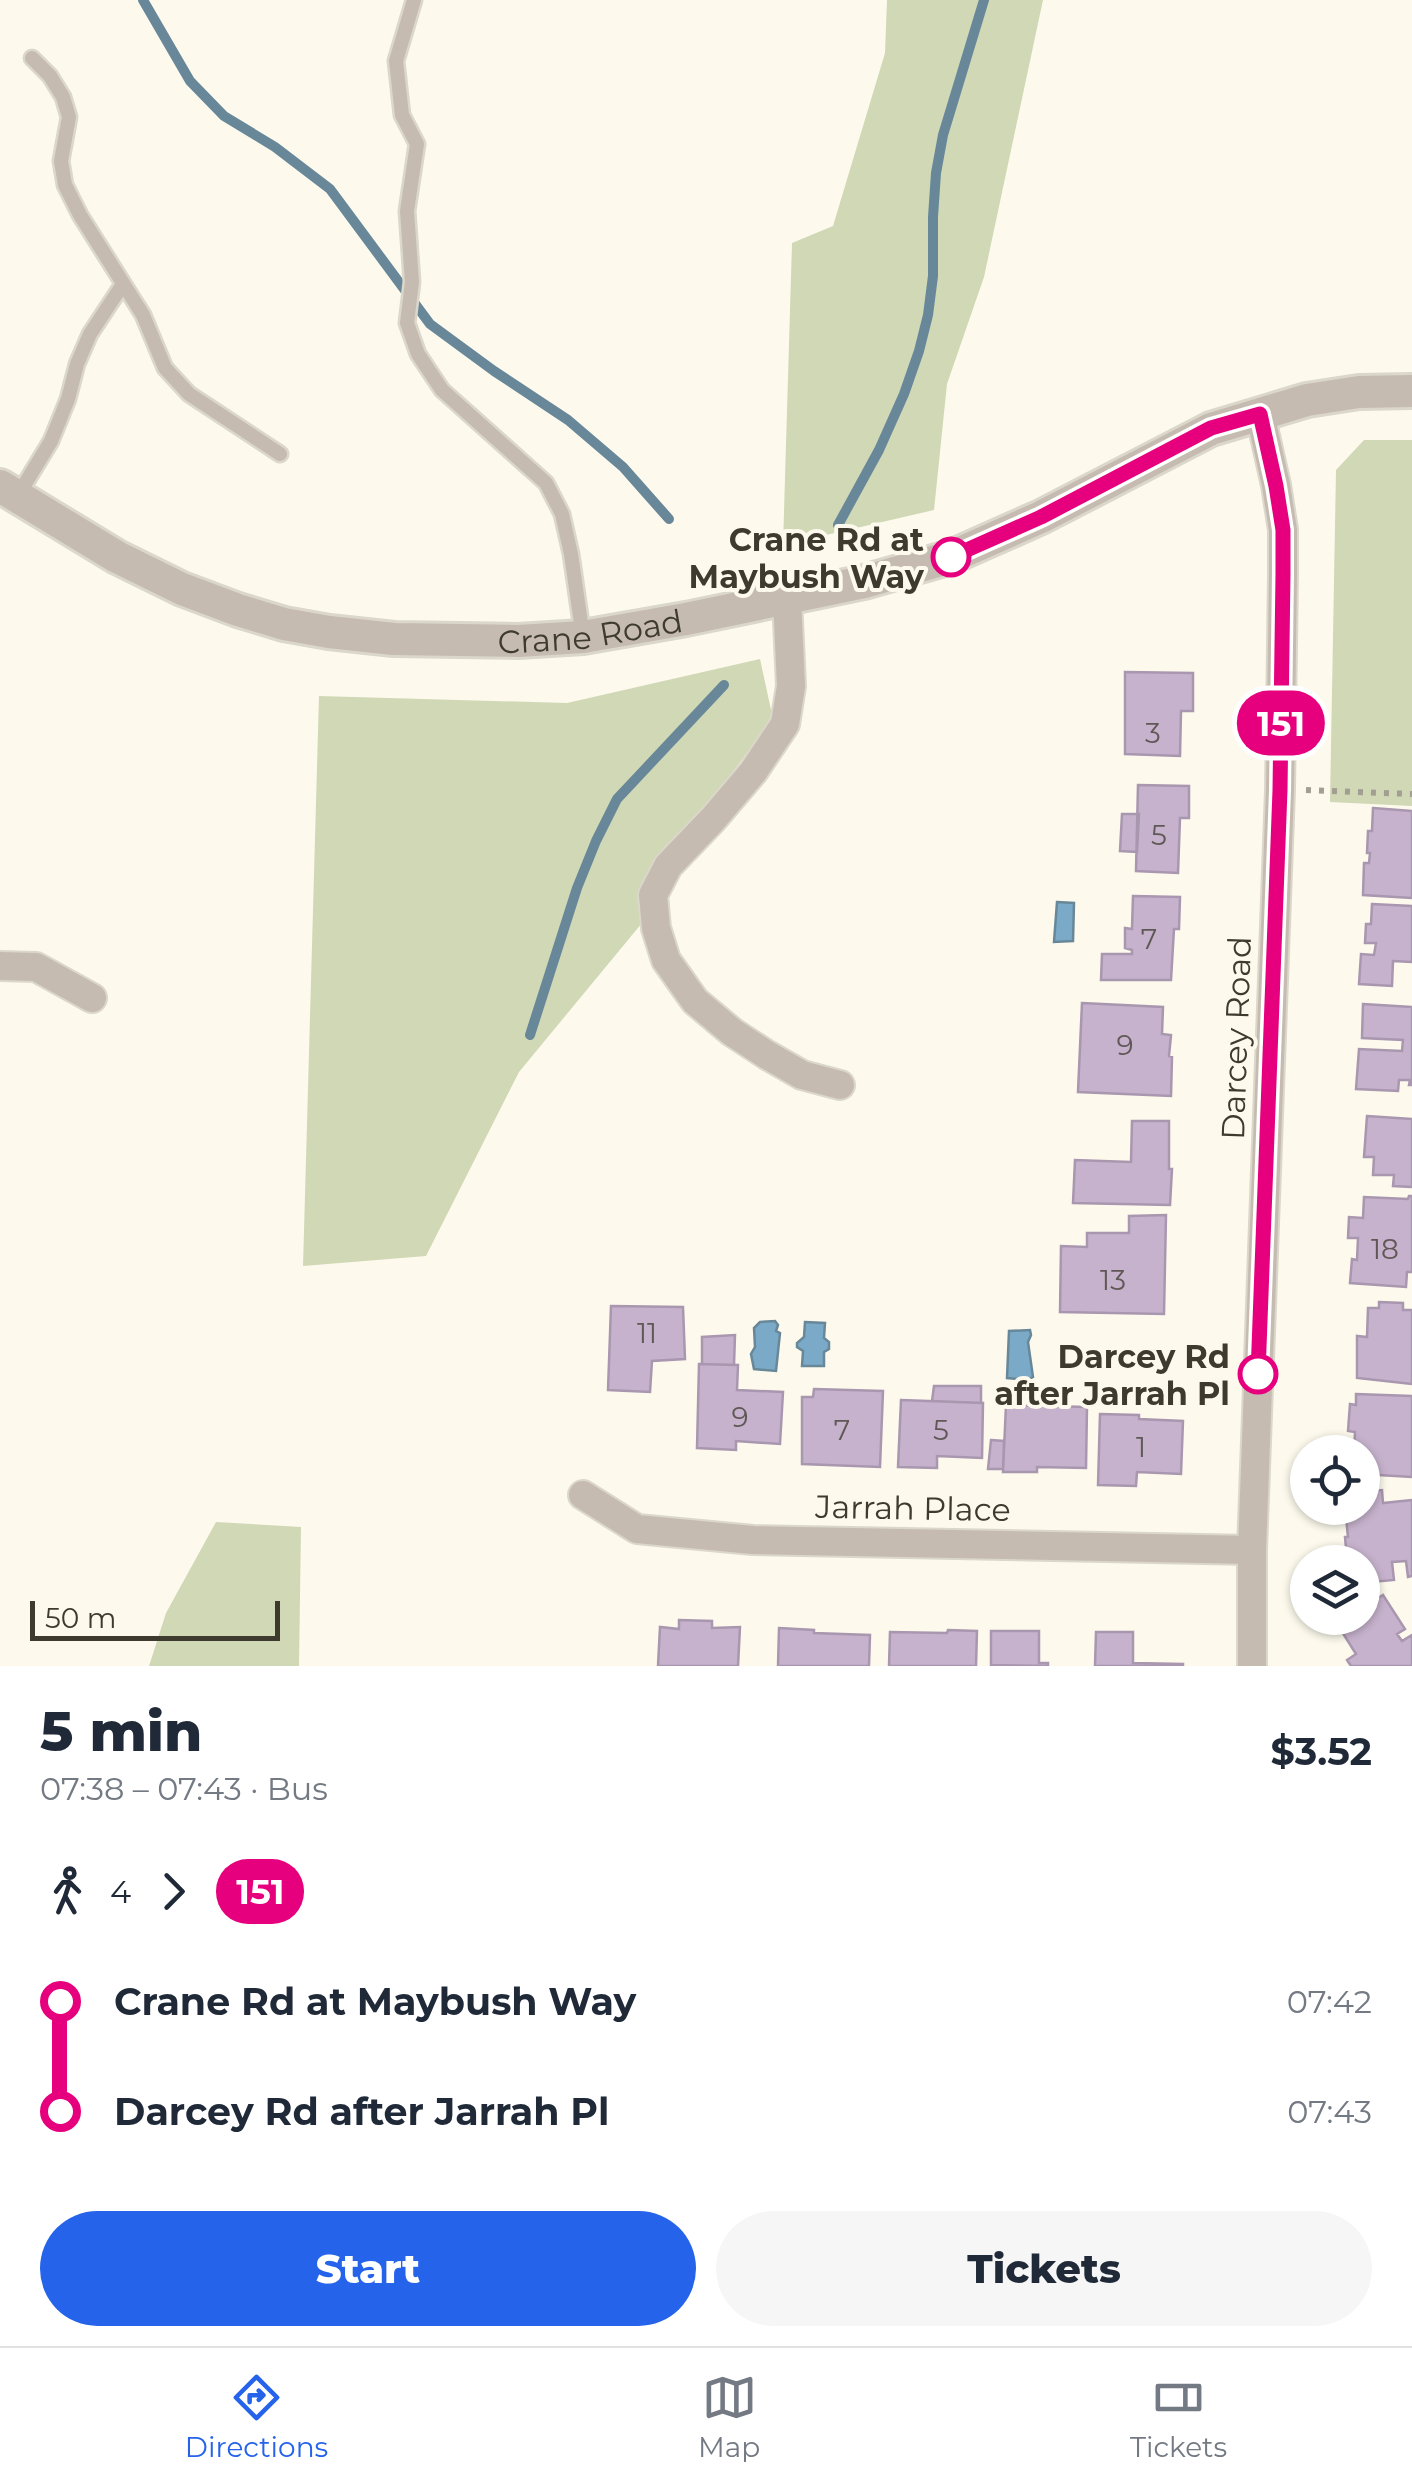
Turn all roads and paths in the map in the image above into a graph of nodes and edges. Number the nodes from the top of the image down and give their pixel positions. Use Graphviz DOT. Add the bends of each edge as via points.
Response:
graph roads {
  1 [pos="414,0"];
  2 [pos="32,58"];
  3 [pos="123,284"];
  4 [pos="1412,392"];
  5 [pos="1260,414"];
  6 [pos="280,454"];
  7 [pos="8,492"];
  8 [pos="787,599"];
  9 [pos="584,637"];
  10 [pos="1280,790"];
  11 [pos="1412,794"];
  12 [pos="0,966"];
  13 [pos="92,998"];
  14 [pos="840,1085"];
  15 [pos="582,1495"];
  16 [pos="1252,1550"];
  17 [pos="1252,1666"];
  1 -- 9 [label="lane" via="396,61 402,116 417,144 407,211 407,324 442,390 546,483 562,514"];
  2 -- 3 [label="lane" via="50,76 69,117 61,161 66,185"];
  3 -- 6 [label="lane" via="165,368 188,394"];
  3 -- 7 [label="lane" via="90,334 51,441"];
  4 -- 5 [label="street, Crane Road" via="1307,400"];
  5 -- 8 [label="street, Crane Road" via="1211,428 951,557"];
  5 -- 10 [label="street, Darcey Road" via="1283,530"];
  7 -- 9 [label="street, Crane Road" via="182,590 284,624 394,639"];
  8 -- 9 [label="street, Crane Road"];
  8 -- 14 [label="street" via="791,686 785,724 753,772 668,866 653,895 656,928 666,960 695,1002 767,1056"];
  10 -- 11 [label="path"];
  10 -- 16 [label="street, Darcey Road"];
  12 -- 13 [label="street" via="36,967"];
  15 -- 16 [label="street, Jarrah Place" via="637,1529 754,1540"];
  16 -- 17 [label="street, Darcey Road"];
}
